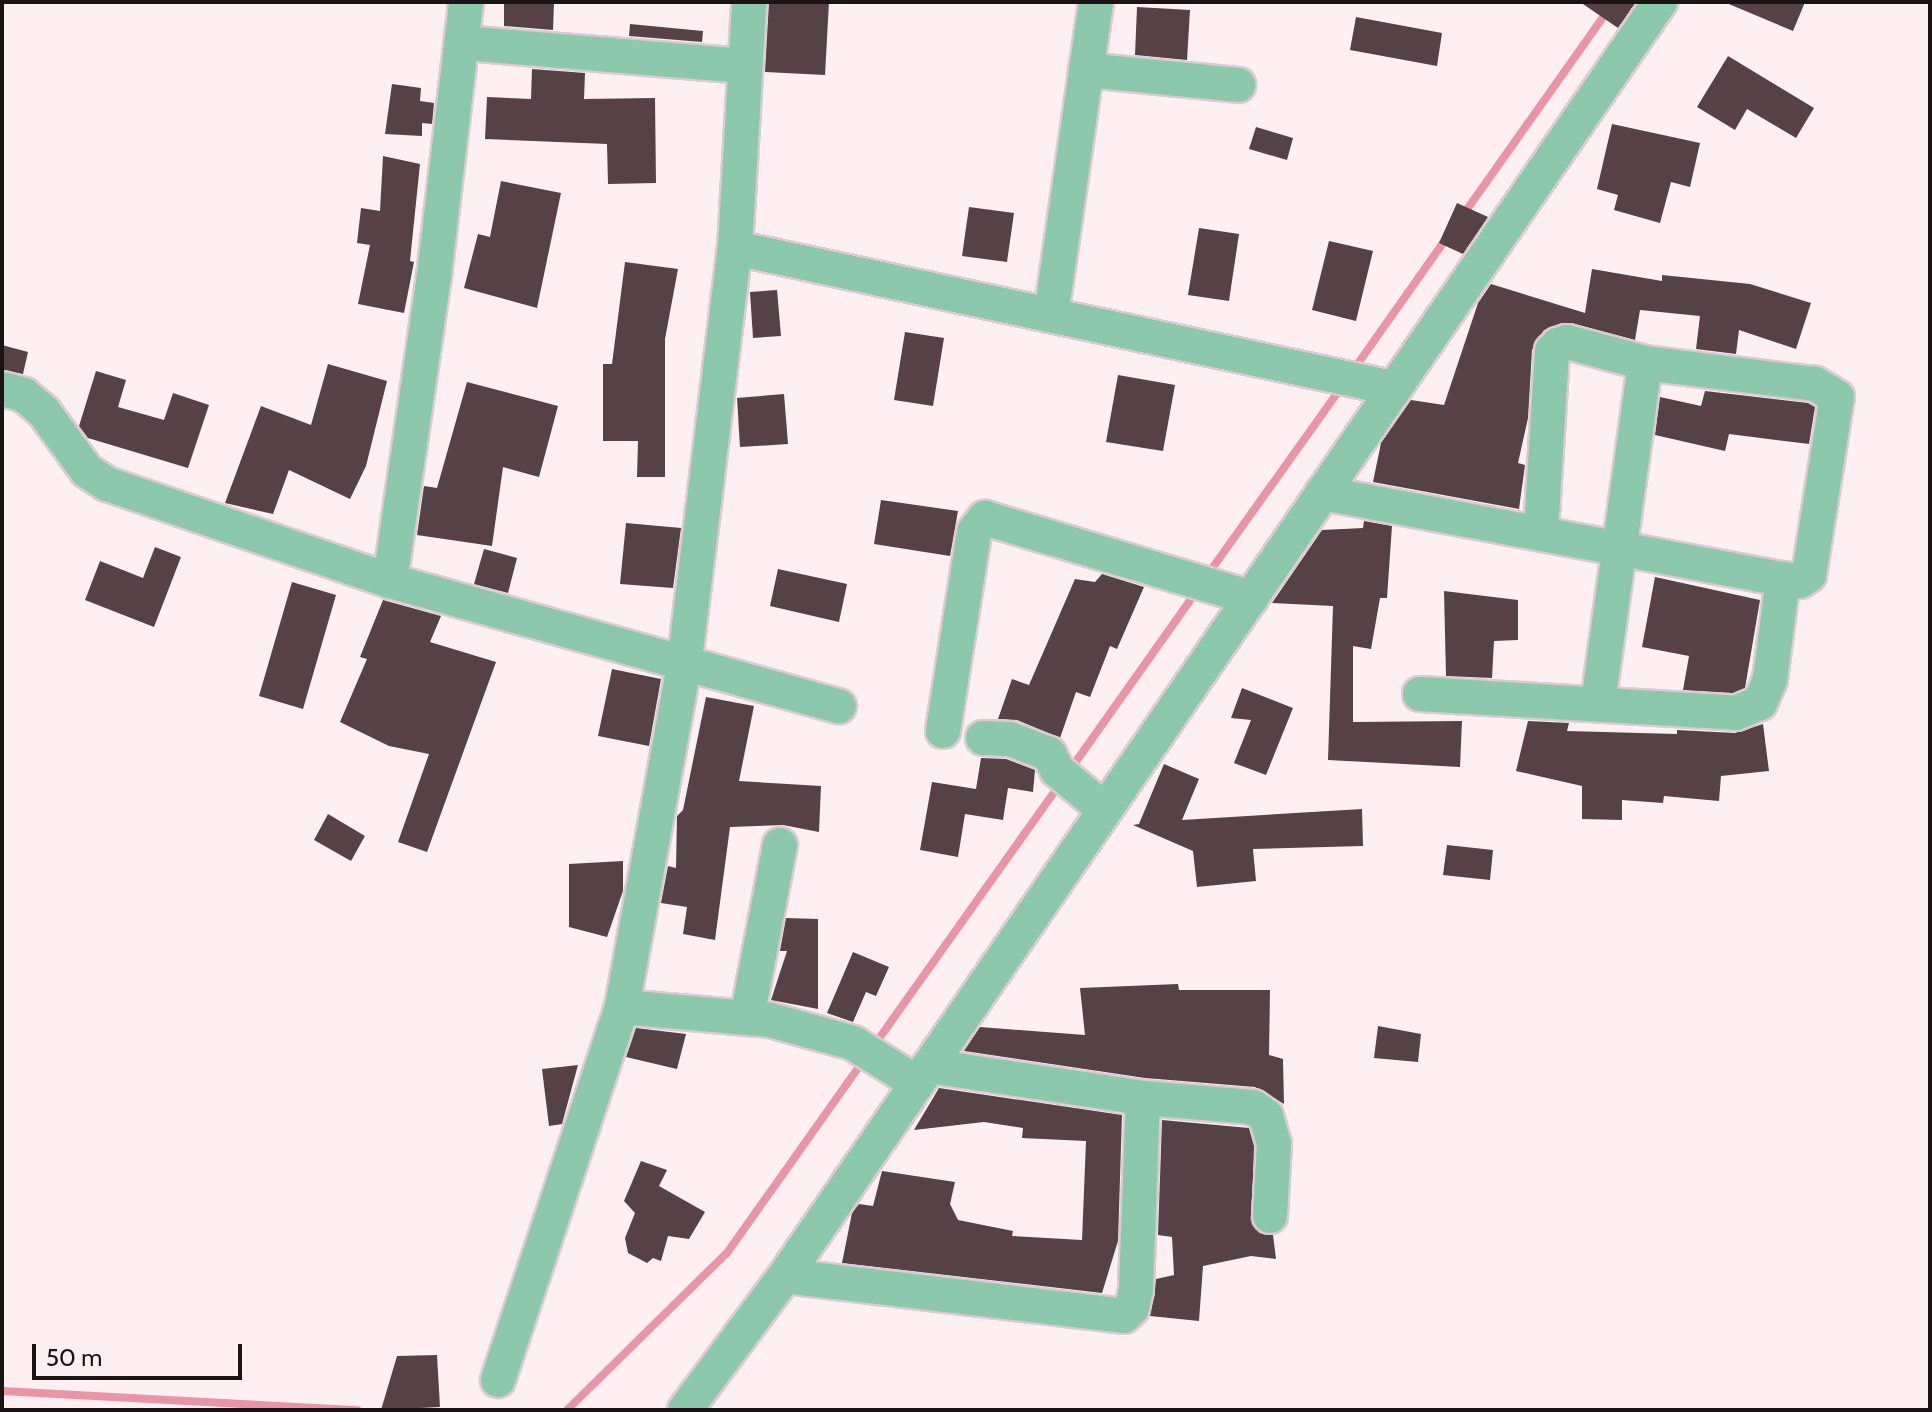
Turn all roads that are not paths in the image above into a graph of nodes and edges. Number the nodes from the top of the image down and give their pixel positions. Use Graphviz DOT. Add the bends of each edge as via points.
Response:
graph roads {
  1 [pos="466,2"];
  2 [pos="749,2"];
  3 [pos="1096,2"];
  4 [pos="1660,2"];
  5 [pos="464,43"];
  6 [pos="745,66"];
  7 [pos="1086,70"];
  8 [pos="1238,85"];
  9 [pos="735,248"];
  10 [pos="1051,315"];
  11 [pos="1645,363"];
  12 [pos="1392,388"];
  13 [pos="2,389"];
  14 [pos="1322,493"];
  15 [pos="1541,533"];
  16 [pos="1620,546"];
  17 [pos="1783,579"];
  18 [pos="390,581"];
  19 [pos="1251,598"];
  20 [pos="684,667"];
  21 [pos="1420,694"];
  22 [pos="1598,703"];
  23 [pos="839,706"];
  24 [pos="943,731"];
  25 [pos="983,738"];
  26 [pos="1096,802"];
  27 [pos="780,845"];
  28 [pos="622,1007"];
  29 [pos="747,1018"];
  30 [pos="923,1075"];
  31 [pos="1143,1098"];
  32 [pos="1270,1216"];
  33 [pos="785,1276"];
  34 [pos="498,1380"];
  35 [pos="685,1410"];
  1 -- 5 [label="street"];
  2 -- 6 [label="street"];
  3 -- 7 [label="street"];
  4 -- 12 [label="street"];
  5 -- 6 [label="street"];
  5 -- 18 [label="street"];
  6 -- 9 [label="street"];
  7 -- 8 [label="street"];
  7 -- 10 [label="street"];
  9 -- 10 [label="street"];
  9 -- 20 [label="street"];
  10 -- 12 [label="street"];
  11 -- 15 [label="street" via="1567,342 1554,347"];
  11 -- 16 [label="street"];
  11 -- 17 [label="street" via="1815,384 1837,397 1809,575 1800,581"];
  12 -- 14 [label="street"];
  13 -- 18 [label="street" via="24,395 44,412 87,471 107,484"];
  14 -- 15 [label="street"];
  14 -- 19 [label="street"];
  15 -- 16 [label="street"];
  16 -- 17 [label="street"];
  16 -- 22 [label="street"];
  17 -- 22 [label="street" via="1770,679 1760,703 1736,713"];
  18 -- 20 [label="street"];
  19 -- 24 [label="street" via="985,518 974,532"];
  19 -- 26 [label="street"];
  20 -- 23 [label="street"];
  20 -- 28 [label="street"];
  21 -- 22 [label="street"];
  25 -- 26 [label="street" via="1010,739 1049,754 1057,770"];
  26 -- 30 [label="street"];
  27 -- 29 [label="street"];
  28 -- 29 [label="street"];
  28 -- 34 [label="street"];
  29 -- 30 [label="street" via="853,1043 883,1062"];
  30 -- 31 [label="street"];
  30 -- 33 [label="street"];
  31 -- 32 [label="street" via="1253,1107 1266,1116 1274,1144"];
  31 -- 33 [label="street" via="1136,1289 1132,1308 1124,1316"];
  33 -- 35 [label="street"];
}
